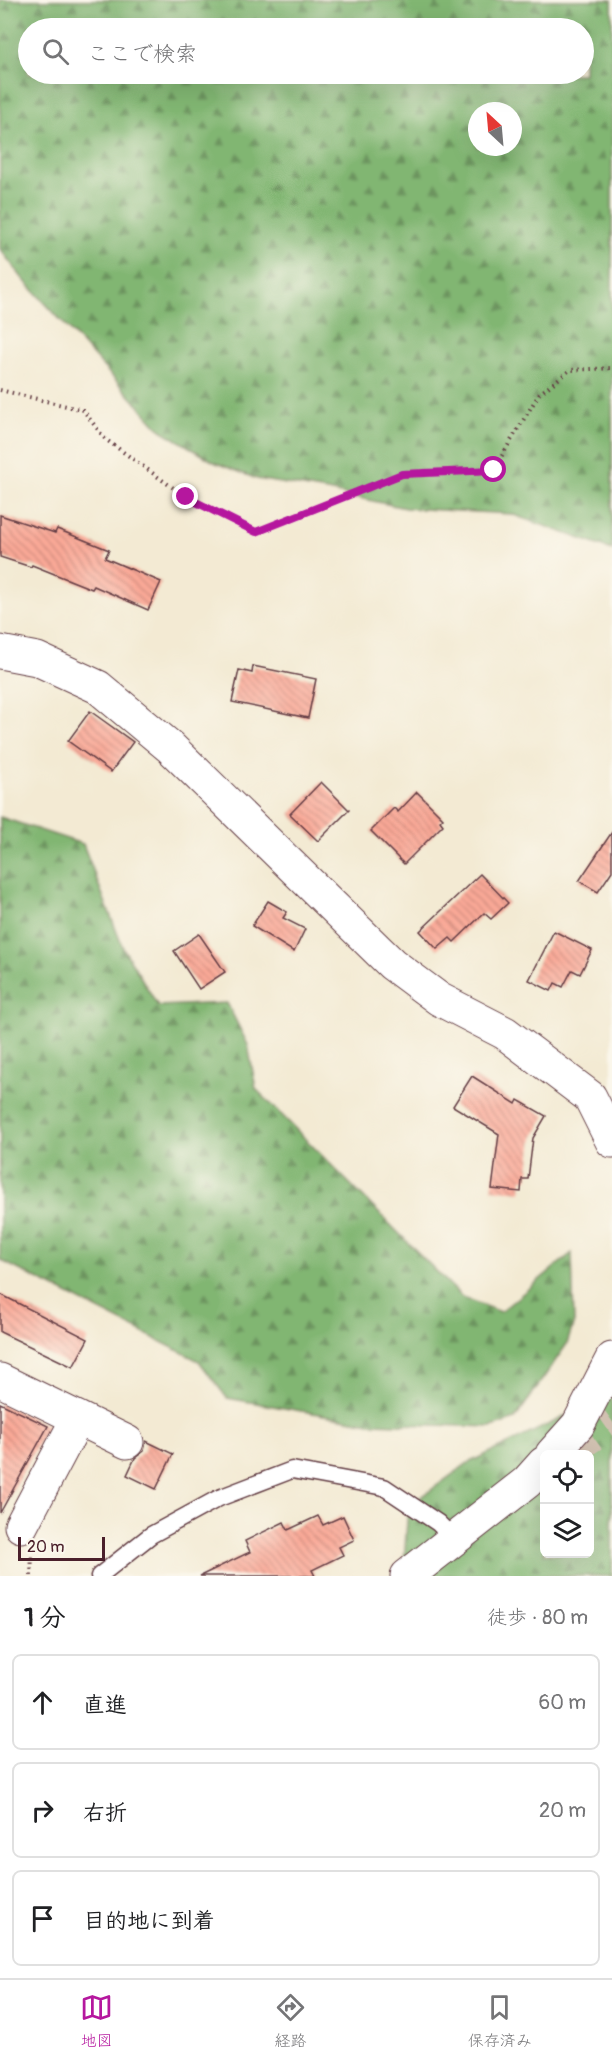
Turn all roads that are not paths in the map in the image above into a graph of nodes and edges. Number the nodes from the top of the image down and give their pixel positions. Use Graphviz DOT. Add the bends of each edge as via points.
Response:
graph roads {
  1 [pos="0,652"];
  2 [pos="612,1140"];
  3 [pos="612,1359"];
  4 [pos="0,1380"];
  5 [pos="78,1418"];
  6 [pos="127,1442"];
  7 [pos="556,1450"];
  8 [pos="540,1467"];
  9 [pos="21,1526"];
  10 [pos="454,1539"];
  11 [pos="99,1576"];
  12 [pos="407,1576"];
  1 -- 2 [label="street" via="37,659 98,687 170,747 392,964 438,999 506,1033 590,1097"];
  3 -- 7 [label="street" via="578,1425"];
  4 -- 5 [label="street"];
  5 -- 6 [label="street"];
  5 -- 9 [label="street"];
  8 -- 10 [label="street"];
  10 -- 11 [label="lane" via="438,1523 384,1487 292,1470 219,1498 151,1535"];
  10 -- 12 [label="street"];
}
